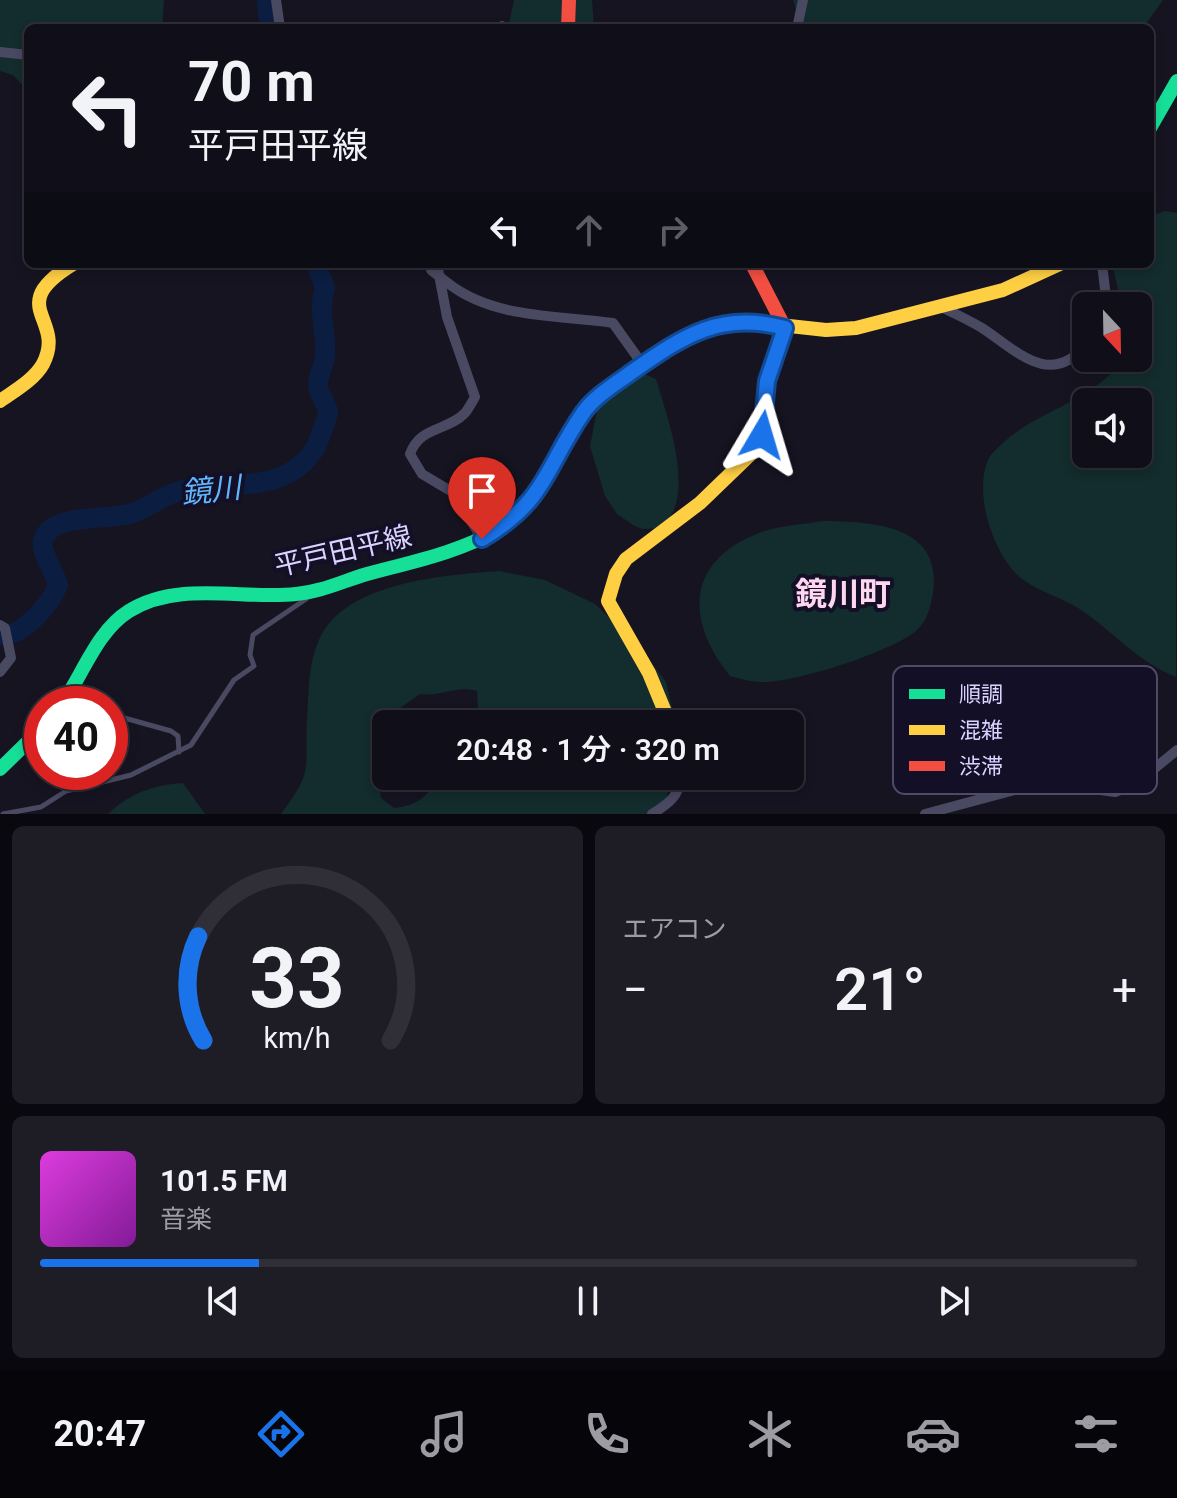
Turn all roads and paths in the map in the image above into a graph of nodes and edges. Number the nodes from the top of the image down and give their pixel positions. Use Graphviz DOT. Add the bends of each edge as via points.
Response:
graph roads {
  1 [pos="276,0"];
  2 [pos="569,0"];
  3 [pos="803,0"];
  4 [pos="279,24"];
  5 [pos="568,24"];
  6 [pos="798,24"];
  7 [pos="0,52"];
  8 [pos="24,55"];
  9 [pos="1177,81"];
  10 [pos="1154,121"];
  11 [pos="65,268"];
  12 [pos="431,268"];
  13 [pos="432,268"];
  14 [pos="754,268"];
  15 [pos="1054,268"];
  16 [pos="1102,268"];
  17 [pos="1104,292"];
  18 [pos="940,307"];
  19 [pos="785,328"];
  20 [pos="1072,356"];
  21 [pos="643,365"];
  22 [pos="0,401"];
  23 [pos="482,539"];
  24 [pos="323,587"];
  25 [pos="0,625"];
  26 [pos="0,672"];
  27 [pos="74,686"];
  28 [pos="664,710"];
  29 [pos="128,719"];
  30 [pos="24,746"];
  31 [pos="1177,750"];
  32 [pos="179,752"];
  33 [pos="1157,766"];
  34 [pos="0,769"];
  35 [pos="679,790"];
  36 [pos="999,794"];
  37 [pos="3,814"];
  38 [pos="652,814"];
  39 [pos="925,814"];
  1 -- 4 [label="street"];
  2 -- 5 [label="main road"];
  3 -- 6 [label="street"];
  7 -- 8 [label="street"];
  9 -- 10 [label="main road"];
  11 -- 22 [label="main road" via="38,291 47,340 42,366"];
  12 -- 23 [label="street" via="475,397 463,415 426,432 410,454 422,474 454,493"];
  13 -- 21 [label="street, bridge" via="462,295 548,319 613,323"];
  14 -- 19 [label="main road"];
  15 -- 18 [label="main road, 平戸田平線"];
  16 -- 17 [label="street"];
  18 -- 19 [label="main road, 平戸田平線" via="843,330"];
  18 -- 20 [label="street" via="983,328 1018,356 1045,366"];
  19 -- 21 [label="main road, 平戸田平線" via="761,322 716,324 666,347"];
  19 -- 28 [label="main road" via="767,381 766,416 756,449 700,503 626,559 616,574 608,601"];
  21 -- 23 [label="main road, 平戸田平線" via="584,411 530,504"];
  23 -- 24 [label="main road, 平戸田平線"];
  24 -- 27 [label="main road, 平戸田平線" via="301,594 165,594 147,600 109,631"];
  24 -- 32 [label="lane" via="253,635 254,666 234,680 191,745"];
  25 -- 26 [label="street" via="11,658"];
  29 -- 32 [label="lane" via="171,731 178,736"];
  30 -- 34 [label="main road"];
  31 -- 33 [label="street"];
  32 -- 37 [label="lane" via="131,775 66,791 41,807"];
  35 -- 38 [label="street"];
  36 -- 39 [label="street"];
}
